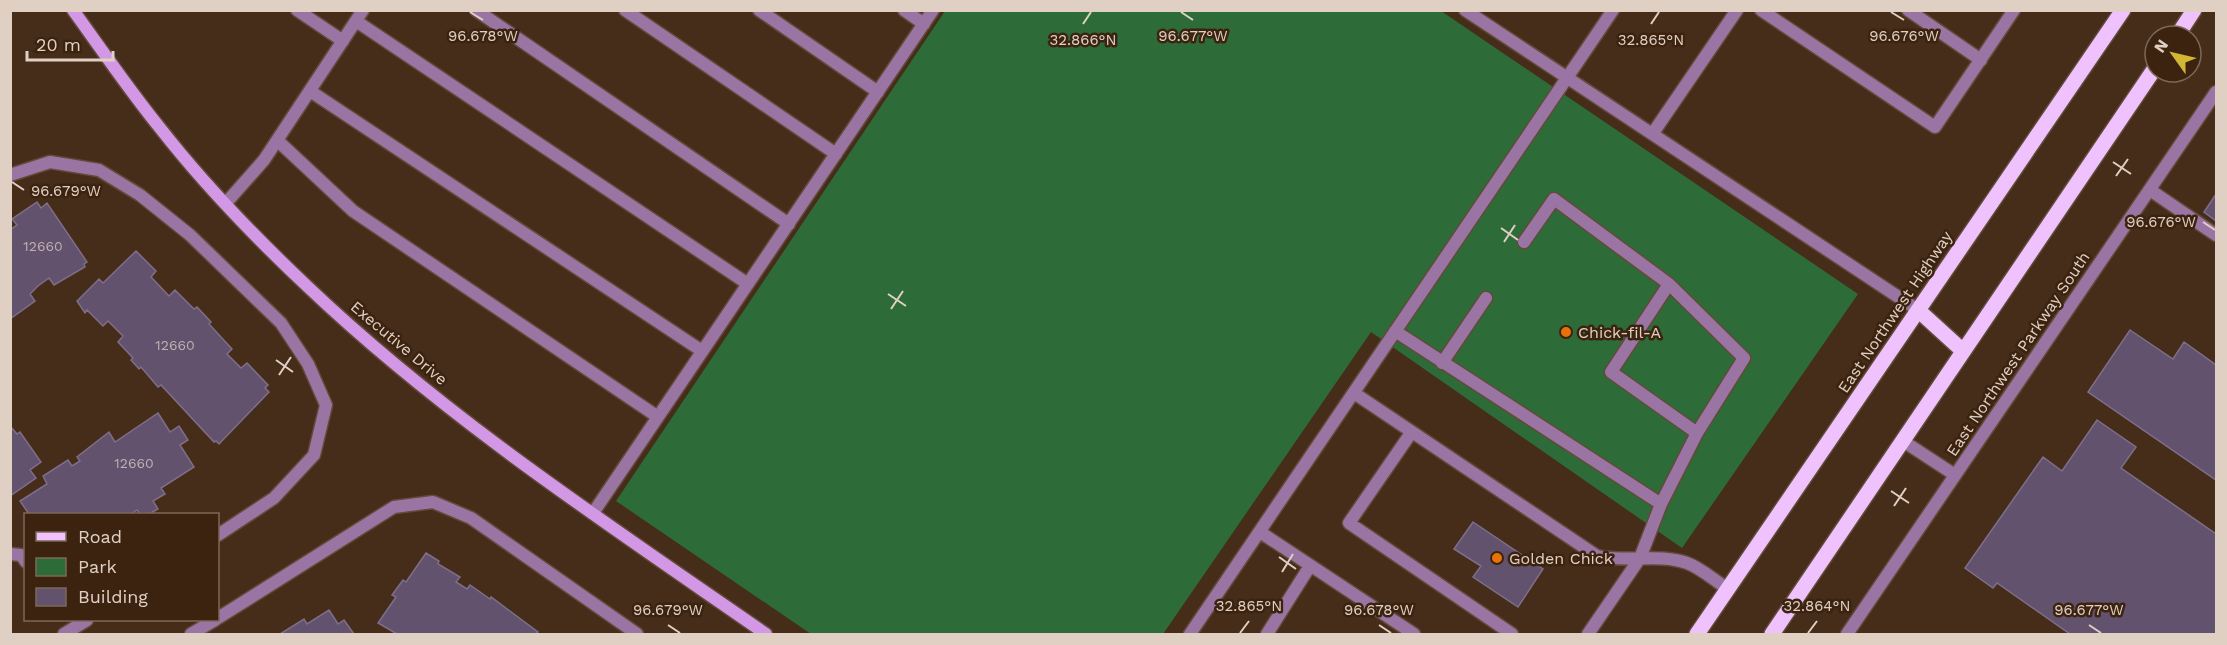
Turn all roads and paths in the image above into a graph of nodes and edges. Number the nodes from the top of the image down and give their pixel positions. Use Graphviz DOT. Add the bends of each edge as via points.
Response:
graph roads {
  1 [pos="73,10"];
  2 [pos="297,10"];
  3 [pos="476,10"];
  4 [pos="625,10"];
  5 [pos="759,10"];
  6 [pos="904,10"];
  7 [pos="933,10"];
  8 [pos="1465,10"];
  9 [pos="1613,10"];
  10 [pos="1737,10"];
  11 [pos="1761,10"];
  12 [pos="1908,10"];
  13 [pos="2014,10"];
  14 [pos="2123,10"];
  15 [pos="2194,10"];
  16 [pos="360,16"];
  17 [pos="924,24"];
  18 [pos="2185,24"];
  19 [pos="343,41"];
  20 [pos="1981,60"];
  21 [pos="1568,78"];
  22 [pos="2144,84"];
  23 [pos="310,91"];
  24 [pos="878,92"];
  25 [pos="2217,92"];
  26 [pos="1653,133"];
  27 [pos="278,141"];
  28 [pos="836,154"];
  29 [pos="10,175"];
  30 [pos="2150,190"];
  31 [pos="226,203"];
  32 [pos="789,224"];
  33 [pos="2217,235"];
  34 [pos="1524,242"];
  35 [pos="748,284"];
  36 [pos="1669,284"];
  37 [pos="1486,298"];
  38 [pos="1918,310"];
  39 [pos="1395,331"];
  40 [pos="702,351"];
  41 [pos="1963,351"];
  42 [pos="1442,363"];
  43 [pos="1354,393"];
  44 [pos="658,417"];
  45 [pos="1411,432"];
  46 [pos="1697,433"];
  47 [pos="1903,441"];
  48 [pos="1955,476"];
  49 [pos="1661,504"];
  50 [pos="593,513"];
  51 [pos="1260,532"];
  52 [pos="219,534"];
  53 [pos="10,554"];
  54 [pos="1640,558"];
  55 [pos="24,559"];
  56 [pos="1310,566"];
  57 [pos="1728,589"];
  58 [pos="219,617"];
  59 [pos="85,621"];
  60 [pos="213,621"];
  61 [pos="67,632"];
  62 [pos="191,634"];
  63 [pos="637,634"];
  64 [pos="766,634"];
  65 [pos="1190,634"];
  66 [pos="1267,634"];
  67 [pos="1414,634"];
  68 [pos="1512,634"];
  69 [pos="1588,634"];
  70 [pos="1697,634"];
  71 [pos="1772,634"];
  72 [pos="1847,634"];
  1 -- 31 [label="street, Executive Drive" via="160,129"];
  2 -- 19 [label="street"];
  3 -- 32 [label="street"];
  4 -- 28 [label="street"];
  5 -- 24 [label="street"];
  6 -- 17 [label="street"];
  7 -- 17 [label="street"];
  8 -- 21 [label="street"];
  9 -- 21 [label="street"];
  10 -- 26 [label="street"];
  11 -- 20 [label="street" via="1935,127"];
  12 -- 20 [label="street"];
  13 -- 20 [label="street"];
  14 -- 38 [label="main road, East Northwest Highway"];
  15 -- 18 [label="main road"];
  16 -- 19 [label="street"];
  16 -- 35 [label="street"];
  17 -- 24 [label="street"];
  19 -- 23 [label="street"];
  21 -- 26 [label="street"];
  21 -- 39 [label="street"];
  22 -- 41 [label="main road"];
  23 -- 27 [label="street"];
  23 -- 40 [label="street"];
  24 -- 28 [label="street"];
  25 -- 30 [label="street, East Northwest Parkway South"];
  26 -- 38 [label="street"];
  27 -- 31 [label="street"];
  27 -- 44 [label="street" via="353,211"];
  28 -- 32 [label="street"];
  29 -- 52 [label="street" via="50,162 99,170 140,195 190,235 280,323 308,364 326,405 314,454 274,498"];
  30 -- 33 [label="street"];
  30 -- 48 [label="street, East Northwest Parkway South"];
  31 -- 50 [label="street, Executive Drive" via="307,287 395,364"];
  32 -- 35 [label="street"];
  34 -- 36 [label="street" via="1554,199"];
  35 -- 40 [label="street"];
  36 -- 46 [label="street" via="1744,358"];
  36 -- 46 [label="street" via="1611,372"];
  37 -- 42 [label="street"];
  38 -- 41 [label="main road"];
  38 -- 57 [label="main road, East Northwest Highway"];
  39 -- 42 [label="street"];
  39 -- 43 [label="street"];
  40 -- 44 [label="street"];
  41 -- 47 [label="main road"];
  42 -- 49 [label="street"];
  43 -- 45 [label="street"];
  43 -- 51 [label="street"];
  44 -- 50 [label="street"];
  45 -- 54 [label="street" via="1598,556 1613,560"];
  45 -- 68 [label="street" via="1349,523"];
  46 -- 49 [label="street"];
  47 -- 48 [label="street"];
  47 -- 71 [label="main road"];
  48 -- 72 [label="street, East Northwest Parkway South"];
  49 -- 54 [label="street"];
  50 -- 64 [label="street, Executive Drive"];
  51 -- 56 [label="street"];
  51 -- 65 [label="street"];
  53 -- 55 [label="street"];
  54 -- 57 [label="street" via="1689,564"];
  54 -- 69 [label="street"];
  56 -- 66 [label="street"];
  56 -- 67 [label="street"];
  57 -- 70 [label="main road, East Northwest Highway"];
  58 -- 63 [label="street" via="394,507 433,502 471,518"];
  59 -- 61 [label="street"];
  60 -- 62 [label="street"];
}
